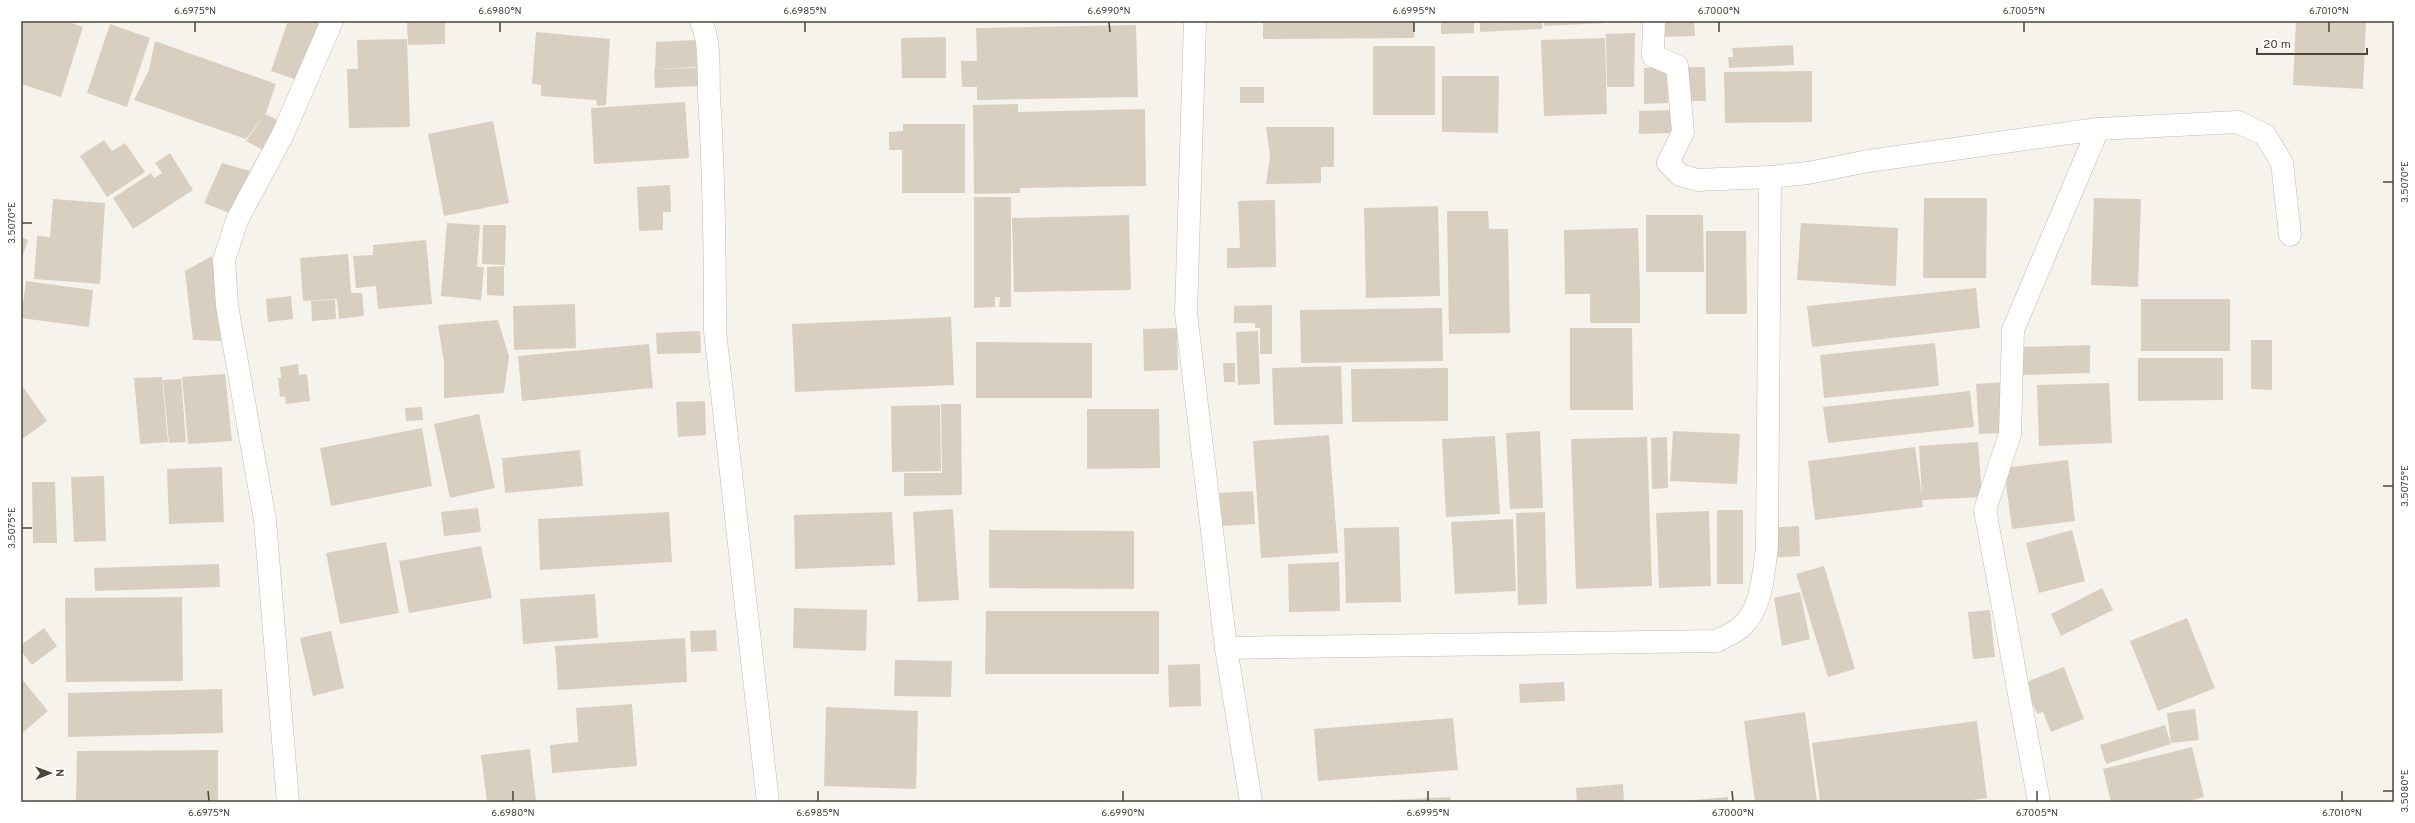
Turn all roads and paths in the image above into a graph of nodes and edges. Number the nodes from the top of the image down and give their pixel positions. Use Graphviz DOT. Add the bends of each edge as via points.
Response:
graph roads {
  1 [pos="332,21"];
  2 [pos="701,21"];
  3 [pos="1195,21"];
  4 [pos="1654,21"];
  5 [pos="2098,129"];
  6 [pos="1770,177"];
  7 [pos="2290,235"];
  8 [pos="1226,648"];
  9 [pos="288,802"];
  10 [pos="768,802"];
  11 [pos="1251,802"];
  12 [pos="2039,802"];
  1 -- 9 [label="street" via="284,134 237,220 224,260 227,306 265,520"];
  2 -- 10 [label="street" via="707,51 711,129 715,331"];
  3 -- 8 [label="street" via="1186,313"];
  4 -- 6 [label="street" via="1652,56 1677,66 1683,132 1668,162 1680,174 1697,180"];
  5 -- 6 [label="street"];
  5 -- 7 [label="street" via="2238,122 2265,135 2282,163"];
  5 -- 12 [label="street" via="2013,330 2010,434 1985,510"];
  6 -- 8 [label="street" via="1767,547 1755,609 1741,627 1717,641"];
  8 -- 11 [label="street"];
}
